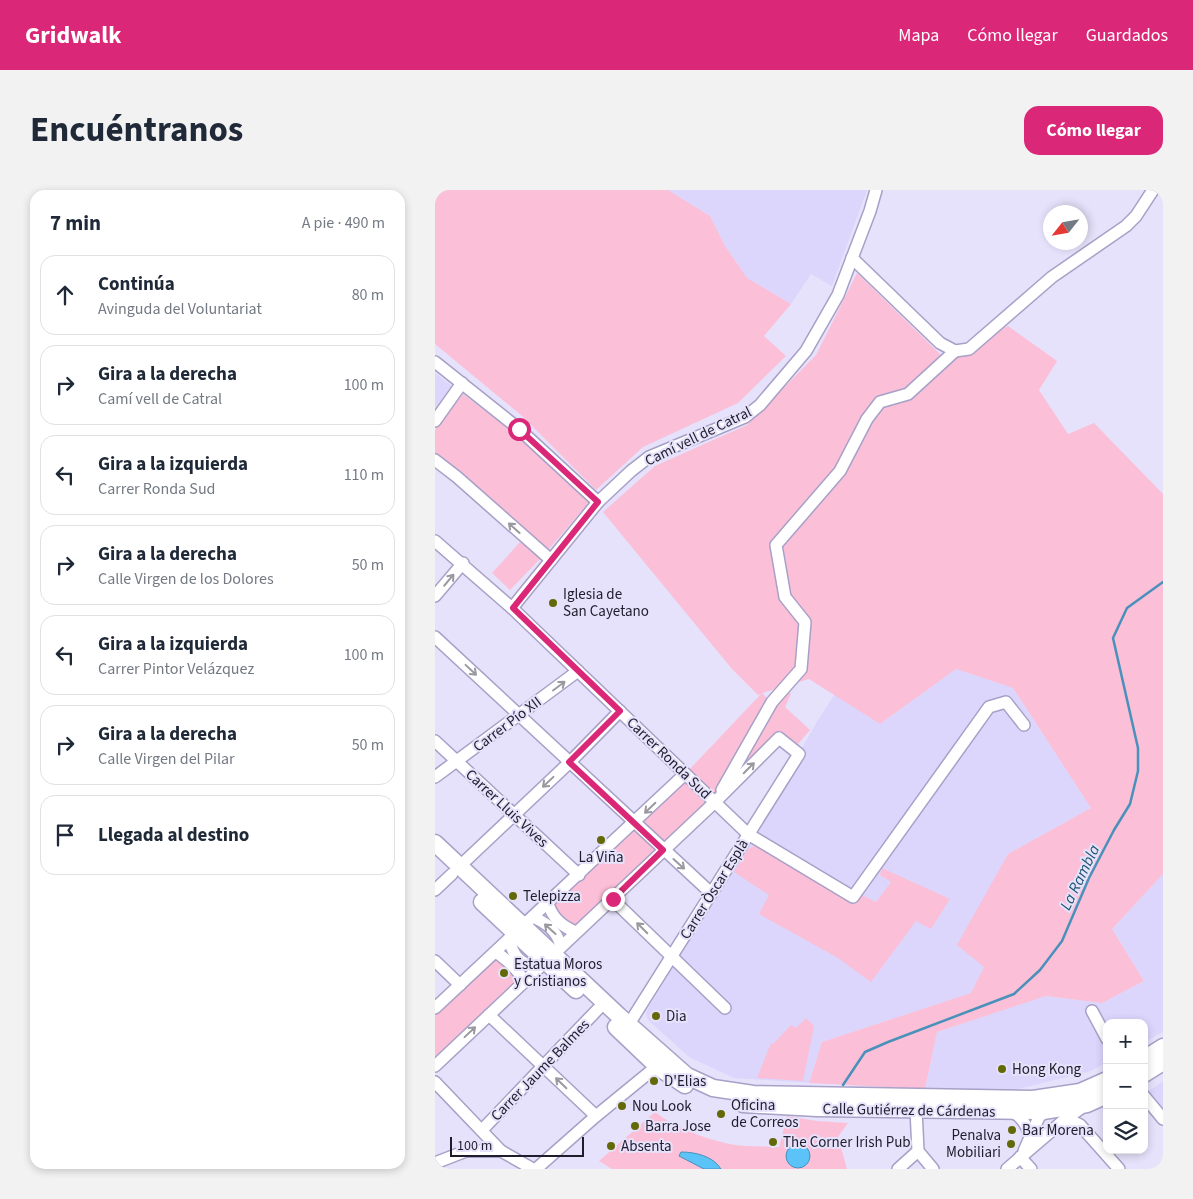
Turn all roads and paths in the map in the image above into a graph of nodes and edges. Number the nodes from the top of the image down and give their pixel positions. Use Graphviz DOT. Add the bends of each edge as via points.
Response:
graph roads {
  1 [pos="876,190"];
  2 [pos="1153,190"];
  3 [pos="852,258"];
  4 [pos="955,351"];
  5 [pos="435,362"];
  6 [pos="462,383"];
  7 [pos="435,421"];
  8 [pos="435,460"];
  9 [pos="598,502"];
  10 [pos="435,541"];
  11 [pos="551,560"];
  12 [pos="463,564"];
  13 [pos="435,596"];
  14 [pos="513,608"];
  15 [pos="435,637"];
  16 [pos="578,671"];
  17 [pos="620,711"];
  18 [pos="519,716"];
  19 [pos="1024,726"];
  20 [pos="435,741"];
  21 [pos="457,761"];
  22 [pos="569,762"];
  23 [pos="685,774"];
  24 [pos="435,777"];
  25 [pos="715,802"];
  26 [pos="514,814"];
  27 [pos="634,823"];
  28 [pos="748,834"];
  29 [pos="435,843"];
  30 [pos="663,850"];
  31 [pos="435,858"];
  32 [pos="456,870"];
  33 [pos="579,875"];
  34 [pos="435,890"];
  35 [pos="711,893"];
  36 [pos="613,899"];
  37 [pos="548,904"];
  38 [pos="520,929"];
  39 [pos="576,932"];
  40 [pos="496,952"];
  41 [pos="549,957"];
  42 [pos="671,957"];
  43 [pos="435,961"];
  44 [pos="524,981"];
  45 [pos="460,986"];
  46 [pos="435,1008"];
  47 [pos="725,1008"];
  48 [pos="598,1009"];
  49 [pos="1092,1011"];
  50 [pos="489,1014"];
  51 [pos="629,1024"];
  52 [pos="1103,1032"];
  53 [pos="1163,1047"];
  54 [pos="1148,1056"];
  55 [pos="663,1062"];
  56 [pos="1163,1062"];
  57 [pos="543,1065"];
  58 [pos="435,1066"];
  59 [pos="1148,1071"];
  60 [pos="435,1082"];
  61 [pos="1103,1083"];
  62 [pos="1103,1096"];
  63 [pos="1084,1098"];
  64 [pos="1148,1101"];
  65 [pos="1038,1105"];
  66 [pos="916,1110"];
  67 [pos="1013,1112"];
  68 [pos="596,1116"];
  69 [pos="1163,1119"];
  70 [pos="1063,1120"];
  71 [pos="482,1130"];
  72 [pos="1047,1134"];
  73 [pos="1030,1138"];
  74 [pos="501,1151"];
  75 [pos="918,1151"];
  76 [pos="1020,1157"];
  77 [pos="435,1163"];
  78 [pos="534,1169"];
  79 [pos="898,1169"];
  80 [pos="933,1169"];
  81 [pos="1007,1169"];
  82 [pos="1031,1169"];
  83 [pos="1119,1169"];
  1 -- 3 [label="street, Camí vell de Catral"];
  2 -- 4 [label="street" via="1126,226 1053,278 969,349"];
  3 -- 4 [label="street" via="940,343"];
  3 -- 9 [label="street, Camí vell de Catral" via="838,295 806,350 760,405 745,417 649,457"];
  4 -- 25 [label="street" via="908,394 880,402 867,419 840,470 776,545 785,597 805,622 801,669 771,702"];
  5 -- 6 [label="street"];
  6 -- 7 [label="street"];
  6 -- 9 [label="street" via="519,429"];
  11 -- 8 [label="street, one-way"];
  9 -- 11 [label="street, Camí vell de Catral"];
  10 -- 12 [label="street, Carrer Ronda Sud"];
  11 -- 14 [label="street, Camí vell de Catral"];
  13 -- 12 [label="street, one-way"];
  12 -- 14 [label="street, Carrer Ronda Sud"];
  14 -- 16 [label="street, Carrer Ronda Sud"];
  15 -- 18 [label="street, one-way"];
  16 -- 17 [label="street, Carrer Ronda Sud"];
  18 -- 16 [label="street, Carrer Pío XII, one-way"];
  17 -- 22 [label="street"];
  17 -- 23 [label="street, Carrer Ronda Sud"];
  18 -- 21 [label="street, Carrer Pío XII"];
  18 -- 22 [label="street"];
  19 -- 28 [label="street, Carrer Ronda Sud" via="1005,702 989,707 853,897"];
  20 -- 21 [label="street, Carrer Lluis Vives"];
  21 -- 24 [label="street, Carrer Pío XII"];
  21 -- 26 [label="street, Carrer Lluis Vives"];
  22 -- 26 [label="street, one-way"];
  22 -- 27 [label="street"];
  23 -- 25 [label="street, Carrer Ronda Sud"];
  23 -- 27 [label="street, one-way"];
  25 -- 28 [label="street, Carrer Ronda Sud"];
  25 -- 28 [label="street, Carrer Òscar Esplà, one-way" via="779,738 799,754"];
  25 -- 30 [label="street"];
  26 -- 32 [label="street"];
  26 -- 33 [label="street, Carrer Lluis Vives"];
  27 -- 30 [label="street"];
  27 -- 33 [label="street"];
  28 -- 35 [label="street, Carrer Òscar Esplà"];
  29 -- 32 [label="highway"];
  30 -- 35 [label="street, one-way"];
  30 -- 36 [label="street"];
  31 -- 32 [label="highway"];
  32 -- 34 [label="street"];
  32 -- 38 [label="highway"];
  33 -- 37 [label="street"];
  35 -- 42 [label="street, Carrer Òscar Esplà"];
  36 -- 39 [label="street"];
  42 -- 36 [label="street, one-way"];
  37 -- 38 [label="street"];
  37 -- 39 [label="street, one-way" via="558,922"];
  38 -- 40 [label="street"];
  38 -- 41 [label="highway"];
  38 -- 41 [label="street" via="512,951 517,959 527,966"];
  39 -- 41 [label="street"];
  40 -- 44 [label="street" via="513,964"];
  40 -- 45 [label="street"];
  41 -- 44 [label="street"];
  41 -- 48 [label="highway"];
  41 -- 51 [label="highway"];
  42 -- 47 [label="street"];
  42 -- 51 [label="street, Carrer Òscar Esplà"];
  43 -- 45 [label="street"];
  44 -- 50 [label="street"];
  45 -- 46 [label="street"];
  48 -- 55 [label="highway"];
  48 -- 57 [label="street, Carrer Jaume Balmes"];
  49 -- 52 [label="street"];
  50 -- 57 [label="street"];
  58 -- 50 [label="street, one-way"];
  51 -- 55 [label="highway"];
  53 -- 54 [label="highway"];
  55 -- 65 [label="highway, Calle Gutiérrez de Cárdenas" via="713,1088 753,1094"];
  55 -- 66 [label="highway, Calle Gutiérrez de Cárdenas" via="686,1086 717,1099 751,1105"];
  55 -- 68 [label="street"];
  56 -- 59 [label="highway"];
  68 -- 57 [label="street, one-way"];
  57 -- 71 [label="street, Carrer Jaume Balmes"];
  60 -- 71 [label="street"];
  61 -- 63 [label="highway, Calle Gutiérrez de Cárdenas"];
  62 -- 63 [label="highway, Calle Gutiérrez de Cárdenas"];
  63 -- 65 [label="highway, Calle Gutiérrez de Cárdenas"];
  63 -- 70 [label="street"];
  64 -- 69 [label="street"];
  65 -- 67 [label="highway, Calle Gutiérrez de Cárdenas"];
  65 -- 72 [label="street" via="1049,1118"];
  65 -- 73 [label="street"];
  66 -- 67 [label="highway, Calle Gutiérrez de Cárdenas"];
  66 -- 75 [label="street"];
  67 -- 73 [label="street" via="1024,1122"];
  68 -- 78 [label="street"];
  70 -- 72 [label="street"];
  70 -- 83 [label="street" via="1080,1125"];
  71 -- 74 [label="street"];
  72 -- 76 [label="street"];
  73 -- 76 [label="street"];
  74 -- 77 [label="street" via="466,1152"];
  74 -- 78 [label="street"];
  75 -- 79 [label="street"];
  75 -- 80 [label="street"];
  76 -- 81 [label="street"];
  76 -- 82 [label="street"];
}
